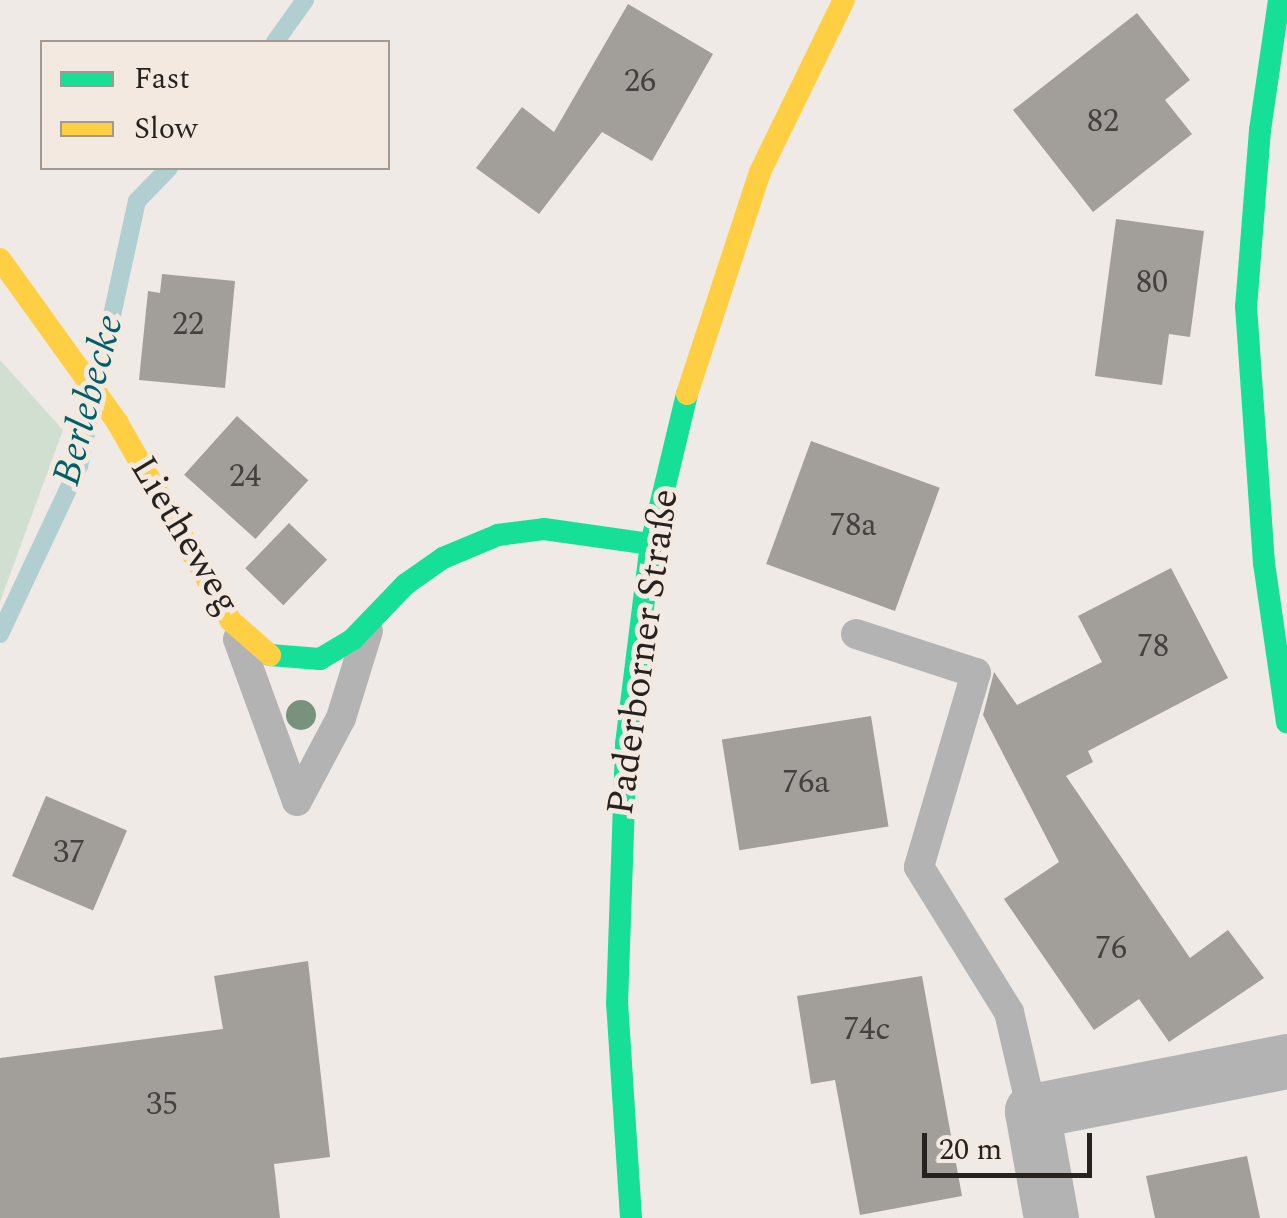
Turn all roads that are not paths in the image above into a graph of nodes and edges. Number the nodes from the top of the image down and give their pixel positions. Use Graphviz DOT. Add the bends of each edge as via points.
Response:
graph roads {
  1 [pos="844,0"];
  2 [pos="1279,0"];
  3 [pos="0,259"];
  4 [pos="651,544"];
  5 [pos="372,619"];
  6 [pos="231,621"];
  7 [pos="856,634"];
  8 [pos="1287,722"];
  9 [pos="1287,1060"];
  10 [pos="1032,1111"];
  11 [pos="631,1218"];
  12 [pos="1051,1218"];
  1 -- 4 [label="street, Paderborner Straße" via="760,172 695,360"];
  2 -- 8 [label="street" via="1246,306 1264,562"];
  3 -- 6 [label="street, Lietheweg" via="117,422"];
  4 -- 5 [label="street, Lietheweg" via="544,529 498,535 443,558"];
  4 -- 11 [label="street, Paderborner Straße" via="618,854 617,1004"];
  5 -- 6 [label="street, Lietheweg" via="320,659 272,656"];
  5 -- 6 [label="lane" via="341,718 297,801"];
  7 -- 10 [label="lane" via="976,673 920,866 1009,1012"];
  9 -- 10 [label="street"];
  10 -- 12 [label="street"];
}
